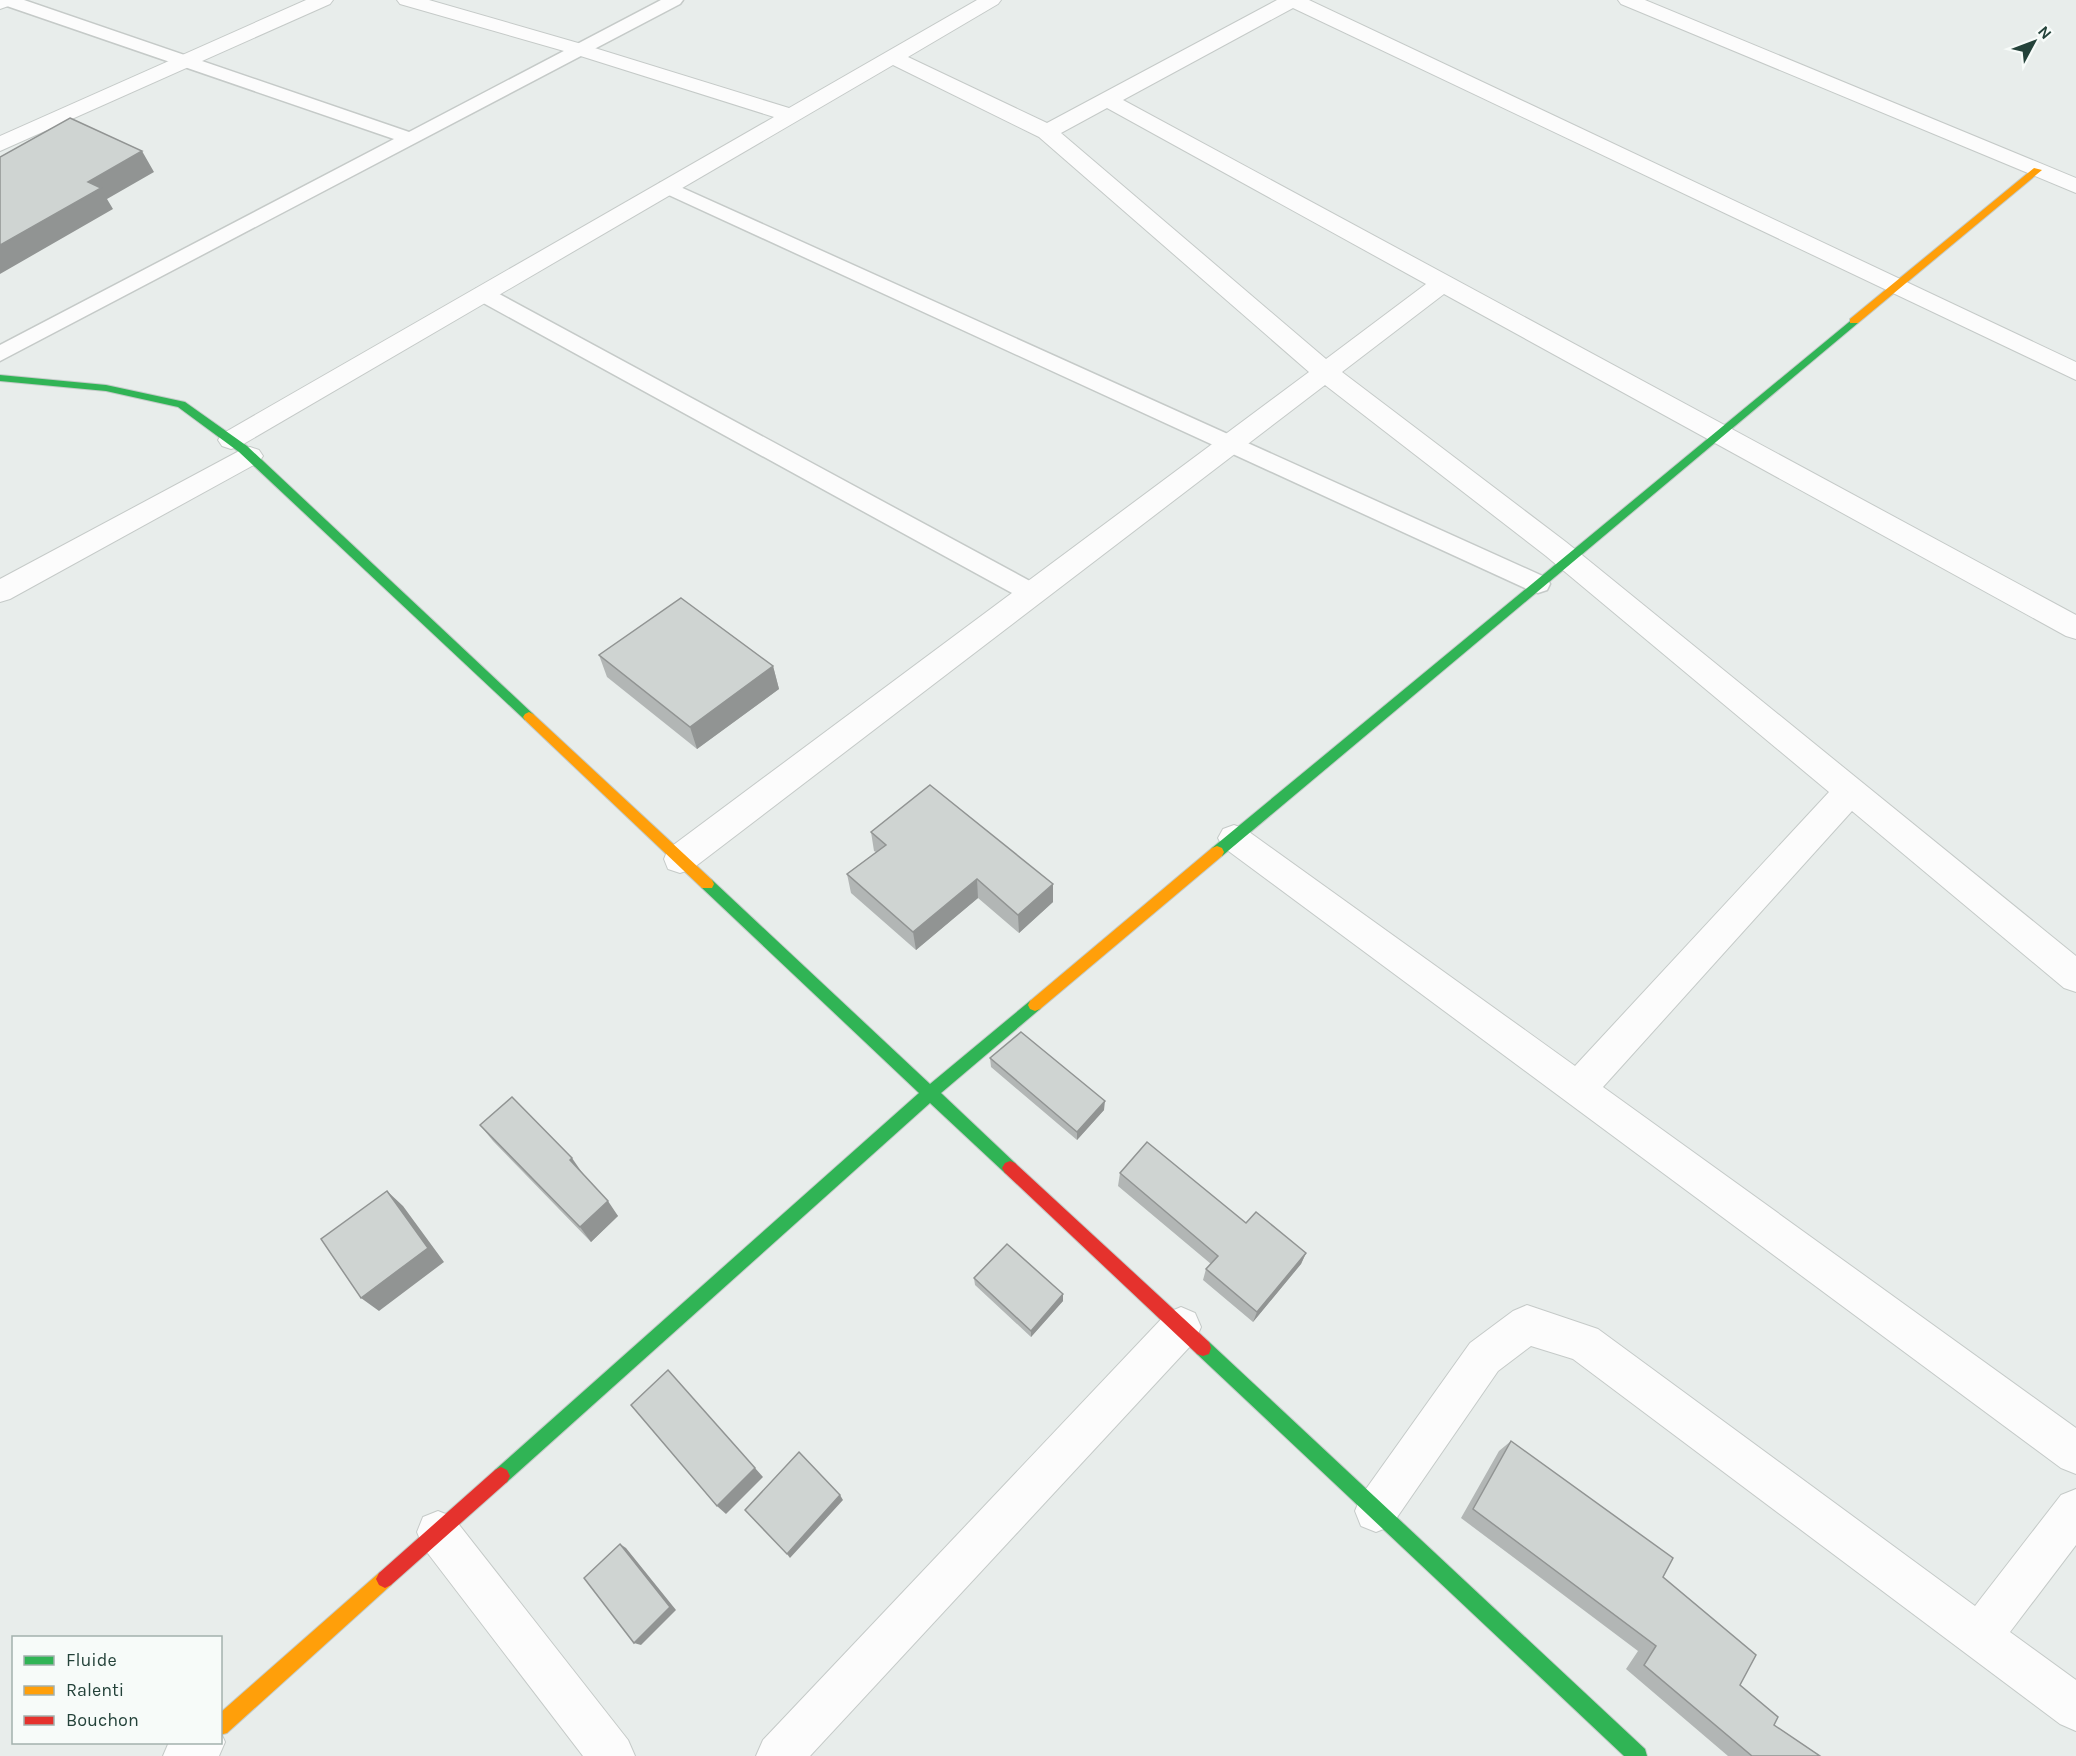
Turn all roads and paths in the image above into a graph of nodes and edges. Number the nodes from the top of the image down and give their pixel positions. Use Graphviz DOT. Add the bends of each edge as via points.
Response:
graph roads {
  1 [pos="7,0"];
  2 [pos="323,0"];
  3 [pos="407,0"];
  4 [pos="674,0"];
  5 [pos="991,0"];
  6 [pos="1292,0"];
  7 [pos="1628,0"];
  8 [pos="0,3"];
  9 [pos="578,49"];
  10 [pos="893,57"];
  11 [pos="186,61"];
  12 [pos="1107,99"];
  13 [pos="791,115"];
  14 [pos="1047,132"];
  15 [pos="409,138"];
  16 [pos="0,144"];
  17 [pos="2037,170"];
  18 [pos="2076,186"];
  19 [pos="667,187"];
  20 [pos="1443,283"];
  21 [pos="1897,287"];
  22 [pos="483,294"];
  23 [pos="0,354"];
  24 [pos="1325,372"];
  25 [pos="2076,372"];
  26 [pos="0,378"];
  27 [pos="1719,434"];
  28 [pos="1230,443"];
  29 [pos="241,448"];
  30 [pos="1568,558"];
  31 [pos="1538,584"];
  32 [pos="0,592"];
  33 [pos="1032,592"];
  34 [pos="2076,628"];
  35 [pos="1850,791"];
  36 [pos="1234,838"];
  37 [pos="680,859"];
  38 [pos="2076,977"];
  39 [pos="1578,1089"];
  40 [pos="930,1093"];
  41 [pos="1181,1327"];
  42 [pos="2076,1453"];
  43 [pos="2076,1510"];
  44 [pos="1376,1511"];
  45 [pos="438,1532"];
  46 [pos="1979,1636"];
  47 [pos="2076,1708"];
  48 [pos="222,1724"];
  49 [pos="200,1744"];
  50 [pos="186,1756"];
  51 [pos="612,1756"];
  52 [pos="779,1756"];
  53 [pos="1638,1756"];
  1 -- 8 [label="street"];
  1 -- 11 [label="lane"];
  2 -- 11 [label="street"];
  3 -- 9 [label="street"];
  4 -- 9 [label="lane"];
  5 -- 10 [label="street"];
  6 -- 12 [label="street"];
  6 -- 21 [label="street"];
  7 -- 17 [label="street"];
  9 -- 13 [label="street"];
  9 -- 15 [label="lane"];
  10 -- 13 [label="street"];
  10 -- 14 [label="street"];
  11 -- 15 [label="lane"];
  11 -- 16 [label="street"];
  12 -- 14 [label="street"];
  12 -- 20 [label="street"];
  13 -- 19 [label="street"];
  14 -- 24 [label="street"];
  15 -- 23 [label="lane"];
  17 -- 18 [label="street"];
  17 -- 21 [label="street"];
  19 -- 22 [label="street"];
  19 -- 28 [label="lane"];
  20 -- 24 [label="street"];
  20 -- 27 [label="street"];
  21 -- 25 [label="street"];
  21 -- 27 [label="street"];
  22 -- 29 [label="street"];
  22 -- 33 [label="lane"];
  24 -- 28 [label="street"];
  24 -- 30 [label="street"];
  26 -- 29 [label="street" via="106,388 181,404"];
  27 -- 30 [label="street"];
  27 -- 34 [label="street"];
  28 -- 31 [label="lane"];
  28 -- 33 [label="street"];
  29 -- 32 [label="street"];
  29 -- 37 [label="street"];
  30 -- 31 [label="street"];
  30 -- 35 [label="street"];
  31 -- 36 [label="street"];
  33 -- 37 [label="street"];
  35 -- 38 [label="street"];
  35 -- 39 [label="street"];
  36 -- 39 [label="street"];
  36 -- 40 [label="street"];
  37 -- 40 [label="street"];
  39 -- 42 [label="street"];
  40 -- 41 [label="street"];
  40 -- 45 [label="street"];
  41 -- 44 [label="street"];
  41 -- 52 [label="street"];
  43 -- 46 [label="street"];
  44 -- 46 [label="street" via="1484,1357 1527,1325 1584,1343"];
  44 -- 53 [label="street"];
  45 -- 48 [label="street"];
  45 -- 51 [label="street"];
  46 -- 47 [label="street"];
  49 -- 50 [label="street"];
}
